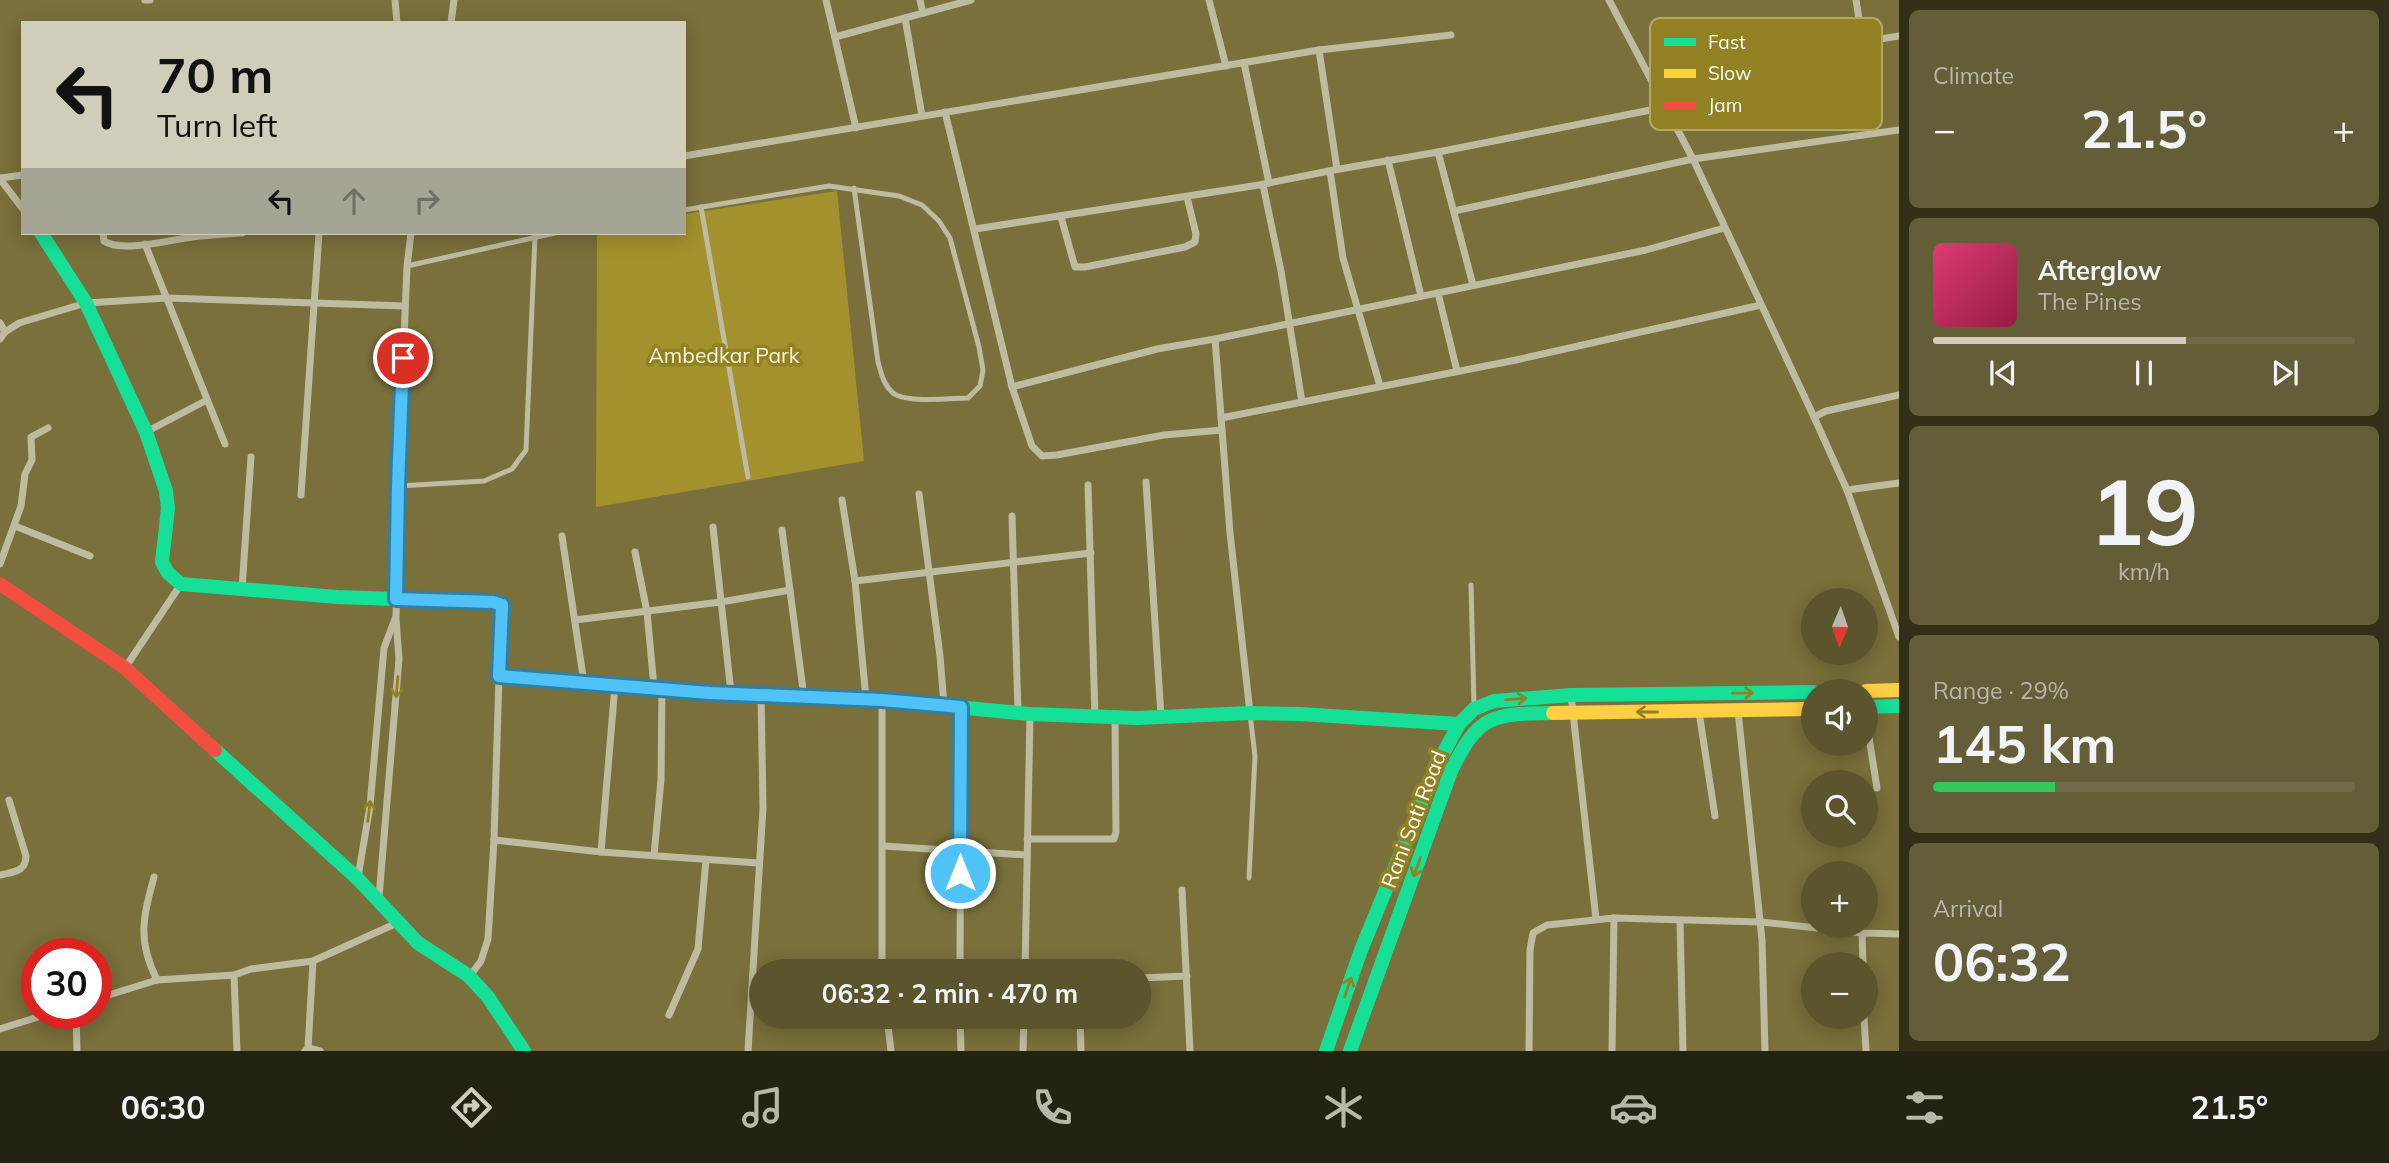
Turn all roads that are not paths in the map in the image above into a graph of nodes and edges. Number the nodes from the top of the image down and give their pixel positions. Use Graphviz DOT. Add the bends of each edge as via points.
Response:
graph roads {
  1 [pos="145,0"];
  2 [pos="150,0"];
  3 [pos="395,0"];
  4 [pos="454,0"];
  5 [pos="826,0"];
  6 [pos="920,0"];
  7 [pos="971,0"];
  8 [pos="1209,0"];
  9 [pos="1609,0"];
  10 [pos="1856,0"];
  11 [pos="923,13"];
  12 [pos="905,18"];
  13 [pos="1859,18"];
  14 [pos="397,21"];
  15 [pos="451,21"];
  16 [pos="1451,35"];
  17 [pos="835,37"];
  18 [pos="1319,50"];
  19 [pos="1244,63"];
  20 [pos="1226,66"];
  21 [pos="1650,77"];
  22 [pos="1650,110"];
  23 [pos="945,112"];
  24 [pos="922,116"];
  25 [pos="856,128"];
  26 [pos="1678,130"];
  27 [pos="1899,130"];
  28 [pos="1438,152"];
  29 [pos="686,156"];
  30 [pos="1693,159"];
  31 [pos="1388,160"];
  32 [pos="1333,170"];
  33 [pos="21,175"];
  34 [pos="0,178"];
  35 [pos="1266,184"];
  36 [pos="854,188"];
  37 [pos="1187,197"];
  38 [pos="21,206"];
  39 [pos="701,207"];
  40 [pos="686,210"];
  41 [pos="1454,211"];
  42 [pos="1061,217"];
  43 [pos="1724,228"];
  44 [pos="975,229"];
  45 [pos="42,235"];
  46 [pos="103,235"];
  47 [pos="195,235"];
  48 [pos="319,235"];
  49 [pos="411,235"];
  50 [pos="542,235"];
  51 [pos="535,236"];
  52 [pos="145,244"];
  53 [pos="407,266"];
  54 [pos="1473,285"];
  55 [pos="1438,293"];
  56 [pos="1421,296"];
  57 [pos="167,298"];
  58 [pos="86,303"];
  59 [pos="313,304"];
  60 [pos="1761,305"];
  61 [pos="405,306"];
  62 [pos="1358,309"];
  63 [pos="0,323"];
  64 [pos="1290,323"];
  65 [pos="5,332"];
  66 [pos="1215,339"];
  67 [pos="0,340"];
  68 [pos="1457,372"];
  69 [pos="1380,386"];
  70 [pos="1012,387"];
  71 [pos="1899,395"];
  72 [pos="207,400"];
  73 [pos="1303,401"];
  74 [pos="1814,417"];
  75 [pos="1221,418"];
  76 [pos="48,428"];
  77 [pos="1222,430"];
  78 [pos="146,432"];
  79 [pos="225,444"];
  80 [pos="251,457"];
  81 [pos="748,477"];
  82 [pos="1146,482"];
  83 [pos="1899,483"];
  84 [pos="1088,485"];
  85 [pos="398,486"];
  86 [pos="1847,490"];
  87 [pos="919,494"];
  88 [pos="301,495"];
  89 [pos="842,500"];
  90 [pos="1012,516"];
  91 [pos="15,526"];
  92 [pos="713,527"];
  93 [pos="782,530"];
  94 [pos="562,536"];
  95 [pos="635,552"];
  96 [pos="1091,553"];
  97 [pos="90,556"];
  98 [pos="1014,561"];
  99 [pos="0,564"];
  100 [pos="930,571"];
  101 [pos="855,581"];
  102 [pos="0,584"];
  103 [pos="181,584"];
  104 [pos="1471,585"];
  105 [pos="242,589"];
  106 [pos="790,590"];
  107 [pos="396,599"];
  108 [pos="721,602"];
  109 [pos="647,612"];
  110 [pos="396,619"];
  111 [pos="575,620"];
  112 [pos="1899,637"];
  113 [pos="125,668"];
  114 [pos="499,676"];
  115 [pos="584,682"];
  116 [pos="615,685"];
  117 [pos="658,688"];
  118 [pos="1899,690"];
  119 [pos="1878,691"];
  120 [pos="1801,692"];
  121 [pos="730,693"];
  122 [pos="761,695"];
  123 [pos="1571,695"];
  124 [pos="804,698"];
  125 [pos="866,699"];
  126 [pos="882,700"];
  127 [pos="944,706"];
  128 [pos="1899,706"];
  129 [pos="961,707"];
  130 [pos="1878,707"];
  131 [pos="1474,709"];
  132 [pos="1801,709"];
  133 [pos="1738,711"];
  134 [pos="1699,712"];
  135 [pos="1024,713"];
  136 [pos="1250,713"];
  137 [pos="1573,713"];
  138 [pos="1095,716"];
  139 [pos="1115,717"];
  140 [pos="1161,717"];
  141 [pos="1459,723"];
  142 [pos="1437,765"];
  143 [pos="1451,771"];
  144 [pos="9,800"];
  145 [pos="1715,816"];
  146 [pos="1027,839"];
  147 [pos="494,840"];
  148 [pos="883,846"];
  149 [pos="959,849"];
  150 [pos="601,852"];
  151 [pos="654,855"];
  152 [pos="1027,855"];
  153 [pos="706,860"];
  154 [pos="758,863"];
  155 [pos="0,876"];
  156 [pos="154,877"];
  157 [pos="1249,878"];
  158 [pos="358,879"];
  159 [pos="1182,890"];
  160 [pos="379,901"];
  161 [pos="1614,918"];
  162 [pos="1596,919"];
  163 [pos="1680,921"];
  164 [pos="1761,922"];
  165 [pos="398,923"];
  166 [pos="1801,926"];
  167 [pos="1878,933"];
  168 [pos="1899,934"];
  169 [pos="882,959"];
  170 [pos="960,959"];
  171 [pos="1025,959"];
  172 [pos="313,961"];
  173 [pos="234,975"];
  174 [pos="469,976"];
  175 [pos="1187,976"];
  176 [pos="1151,978"];
  177 [pos="157,980"];
  178 [pos="112,994"];
  179 [pos="669,1015"];
  180 [pos="21,1022"];
  181 [pos="0,1029"];
  182 [pos="76,1029"];
  183 [pos="888,1029"];
  184 [pos="961,1029"];
  185 [pos="1024,1029"];
  186 [pos="1080,1029"];
  187 [pos="1865,1029"];
  188 [pos="307,1049"];
  189 [pos="77,1051"];
  190 [pos="237,1051"];
  191 [pos="320,1051"];
  192 [pos="524,1051"];
  193 [pos="748,1051"];
  194 [pos="891,1051"];
  195 [pos="961,1051"];
  196 [pos="1023,1051"];
  197 [pos="1081,1051"];
  198 [pos="1190,1051"];
  199 [pos="1326,1051"];
  200 [pos="1350,1051"];
  201 [pos="1530,1051"];
  202 [pos="1612,1051"];
  203 [pos="1683,1051"];
  204 [pos="1765,1051"];
  205 [pos="1866,1051"];
  1 -- 2 [label="street"];
  3 -- 14 [label="street"];
  4 -- 15 [label="street"];
  5 -- 17 [label="street"];
  6 -- 11 [label="street"];
  7 -- 11 [label="street"];
  8 -- 20 [label="street"];
  9 -- 21 [label="street"];
  10 -- 13 [label="street"];
  11 -- 12 [label="street"];
  12 -- 17 [label="street"];
  12 -- 24 [label="street"];
  16 -- 18 [label="street"];
  17 -- 25 [label="street"];
  18 -- 19 [label="street"];
  18 -- 32 [label="street"];
  19 -- 20 [label="street"];
  19 -- 35 [label="street"];
  20 -- 23 [label="street"];
  22 -- 28 [label="street"];
  23 -- 24 [label="street"];
  23 -- 44 [label="street"];
  24 -- 25 [label="street"];
  25 -- 29 [label="street"];
  26 -- 30 [label="street"];
  27 -- 30 [label="street"];
  28 -- 31 [label="street"];
  28 -- 41 [label="street"];
  30 -- 41 [label="street"];
  30 -- 43 [label="street"];
  31 -- 32 [label="street"];
  31 -- 56 [label="street"];
  32 -- 35 [label="street"];
  32 -- 62 [label="street" via="1343,258"];
  33 -- 34 [label="street"];
  34 -- 38 [label="street"];
  35 -- 37 [label="street"];
  35 -- 64 [label="street"];
  36 -- 36 [label="lane" via="922,205 950,238 983,370 980,386 968,398 909,398 893,394 884,380"];
  36 -- 39 [label="lane" via="829,186"];
  37 -- 42 [label="street"];
  37 -- 42 [label="street" via="1195,243 1085,267 1075,267 1071,260"];
  39 -- 40 [label="lane"];
  39 -- 81 [label="lane"];
  41 -- 54 [label="street"];
  42 -- 44 [label="street"];
  43 -- 54 [label="street" via="1646,250"];
  43 -- 60 [label="street"];
  44 -- 70 [label="street"];
  45 -- 58 [label="street"];
  46 -- 52 [label="street" via="111,246"];
  47 -- 52 [label="street"];
  48 -- 59 [label="street"];
  49 -- 53 [label="street"];
  50 -- 51 [label="lane"];
  51 -- 53 [label="lane"];
  51 -- 85 [label="lane" via="526,450 512,469 484,481"];
  52 -- 57 [label="street"];
  53 -- 61 [label="street"];
  54 -- 55 [label="street"];
  55 -- 56 [label="street"];
  55 -- 68 [label="street"];
  56 -- 62 [label="street"];
  57 -- 58 [label="street"];
  57 -- 59 [label="street"];
  57 -- 72 [label="street"];
  58 -- 65 [label="street" via="19,323"];
  58 -- 78 [label="street"];
  59 -- 61 [label="street"];
  59 -- 88 [label="street"];
  60 -- 68 [label="street"];
  60 -- 74 [label="street"];
  61 -- 85 [label="street"];
  62 -- 64 [label="street"];
  62 -- 69 [label="street"];
  63 -- 65 [label="street"];
  64 -- 66 [label="street"];
  64 -- 73 [label="street"];
  65 -- 67 [label="street"];
  66 -- 70 [label="street" via="1157,349"];
  66 -- 75 [label="street"];
  68 -- 69 [label="street"];
  69 -- 73 [label="street"];
  70 -- 77 [label="street" via="1032,446 1042,456"];
  71 -- 74 [label="street"];
  72 -- 78 [label="street"];
  72 -- 79 [label="street"];
  73 -- 75 [label="street"];
  74 -- 86 [label="street"];
  75 -- 77 [label="street"];
  76 -- 91 [label="street" via="31,438 32,460 24,474"];
  77 -- 136 [label="street"];
  78 -- 103 [label="street" via="166,491 162,562"];
  80 -- 105 [label="street"];
  82 -- 140 [label="street"];
  83 -- 86 [label="street"];
  84 -- 96 [label="street"];
  85 -- 107 [label="street"];
  86 -- 112 [label="street"];
  87 -- 100 [label="street"];
  89 -- 101 [label="street"];
  90 -- 98 [label="street"];
  91 -- 97 [label="street"];
  91 -- 99 [label="street"];
  92 -- 108 [label="street"];
  93 -- 106 [label="street"];
  94 -- 111 [label="street"];
  95 -- 109 [label="street"];
  96 -- 98 [label="street"];
  96 -- 138 [label="street"];
  98 -- 100 [label="street"];
  98 -- 135 [label="street"];
  100 -- 101 [label="street"];
  100 -- 127 [label="street"];
  101 -- 125 [label="street"];
  102 -- 113 [label="street"];
  103 -- 105 [label="street"];
  103 -- 113 [label="street"];
  104 -- 131 [label="lane"];
  105 -- 107 [label="street"];
  106 -- 108 [label="street"];
  106 -- 124 [label="street"];
  107 -- 110 [label="street"];
  107 -- 114 [label="street" via="502,605"];
  108 -- 109 [label="street"];
  108 -- 121 [label="street"];
  109 -- 111 [label="street"];
  109 -- 117 [label="street"];
  158 -- 110 [label="street, one-way" via="370,806 384,648"];
  110 -- 160 [label="street, one-way" via="399,659"];
  111 -- 115 [label="street"];
  113 -- 158 [label="street"];
  114 -- 115 [label="street"];
  114 -- 147 [label="street"];
  115 -- 116 [label="street"];
  116 -- 117 [label="street"];
  116 -- 150 [label="street"];
  117 -- 121 [label="street"];
  117 -- 151 [label="street" via="661,780"];
  118 -- 119 [label="street"];
  123 -- 120 [label="street, one-way"];
  121 -- 122 [label="street"];
  122 -- 124 [label="street"];
  122 -- 154 [label="street"];
  131 -- 123 [label="street, one-way" via="1494,701"];
  123 -- 137 [label="street"];
  124 -- 125 [label="street"];
  125 -- 126 [label="street"];
  126 -- 127 [label="street"];
  126 -- 148 [label="street"];
  127 -- 129 [label="street"];
  128 -- 130 [label="street"];
  129 -- 135 [label="street"];
  129 -- 149 [label="street"];
  131 -- 141 [label="street"];
  132 -- 133 [label="street, Rani Sati Road"];
  133 -- 134 [label="street, Rani Sati Road"];
  133 -- 164 [label="street"];
  134 -- 137 [label="street, Rani Sati Road, one-way"];
  134 -- 145 [label="street"];
  135 -- 138 [label="street"];
  135 -- 146 [label="street"];
  136 -- 140 [label="street"];
  136 -- 141 [label="street"];
  136 -- 157 [label="lane" via="1255,756"];
  137 -- 143 [label="street, Rani Sati Road" via="1499,716 1483,722 1471,733"];
  137 -- 162 [label="street"];
  138 -- 139 [label="street"];
  139 -- 140 [label="street"];
  139 -- 146 [label="street" via="1114,839"];
  141 -- 142 [label="street"];
  142 -- 143 [label="street"];
  199 -- 142 [label="street, one-way" via="1361,950"];
  143 -- 200 [label="street, Rani Sati Road, one-way"];
  144 -- 155 [label="street" via="26,863 22,869"];
  146 -- 152 [label="street"];
  147 -- 150 [label="street"];
  147 -- 174 [label="street" via="488,939 481,961"];
  148 -- 149 [label="street"];
  148 -- 169 [label="street"];
  149 -- 152 [label="street"];
  149 -- 170 [label="street"];
  150 -- 151 [label="street"];
  151 -- 153 [label="street"];
  152 -- 171 [label="street"];
  153 -- 154 [label="street"];
  153 -- 179 [label="street" via="698,949"];
  154 -- 193 [label="street"];
  156 -- 177 [label="street" via="143,918 143,942"];
  158 -- 160 [label="street"];
  159 -- 175 [label="street"];
  160 -- 165 [label="street"];
  161 -- 162 [label="street"];
  161 -- 163 [label="street"];
  161 -- 202 [label="street"];
  162 -- 201 [label="street" via="1547,925 1533,933"];
  163 -- 164 [label="street"];
  163 -- 203 [label="street"];
  164 -- 166 [label="street"];
  164 -- 204 [label="street"];
  165 -- 172 [label="street"];
  165 -- 174 [label="street" via="418,943"];
  167 -- 168 [label="street"];
  172 -- 173 [label="street"];
  172 -- 188 [label="street"];
  173 -- 177 [label="street"];
  173 -- 190 [label="street"];
  174 -- 192 [label="street"];
  175 -- 176 [label="street"];
  175 -- 198 [label="street"];
  177 -- 178 [label="street"];
  180 -- 181 [label="street"];
  182 -- 189 [label="street"];
  183 -- 194 [label="street"];
  184 -- 195 [label="street"];
  185 -- 196 [label="street"];
  186 -- 197 [label="street"];
  187 -- 205 [label="street"];
  188 -- 191 [label="street"];
}
